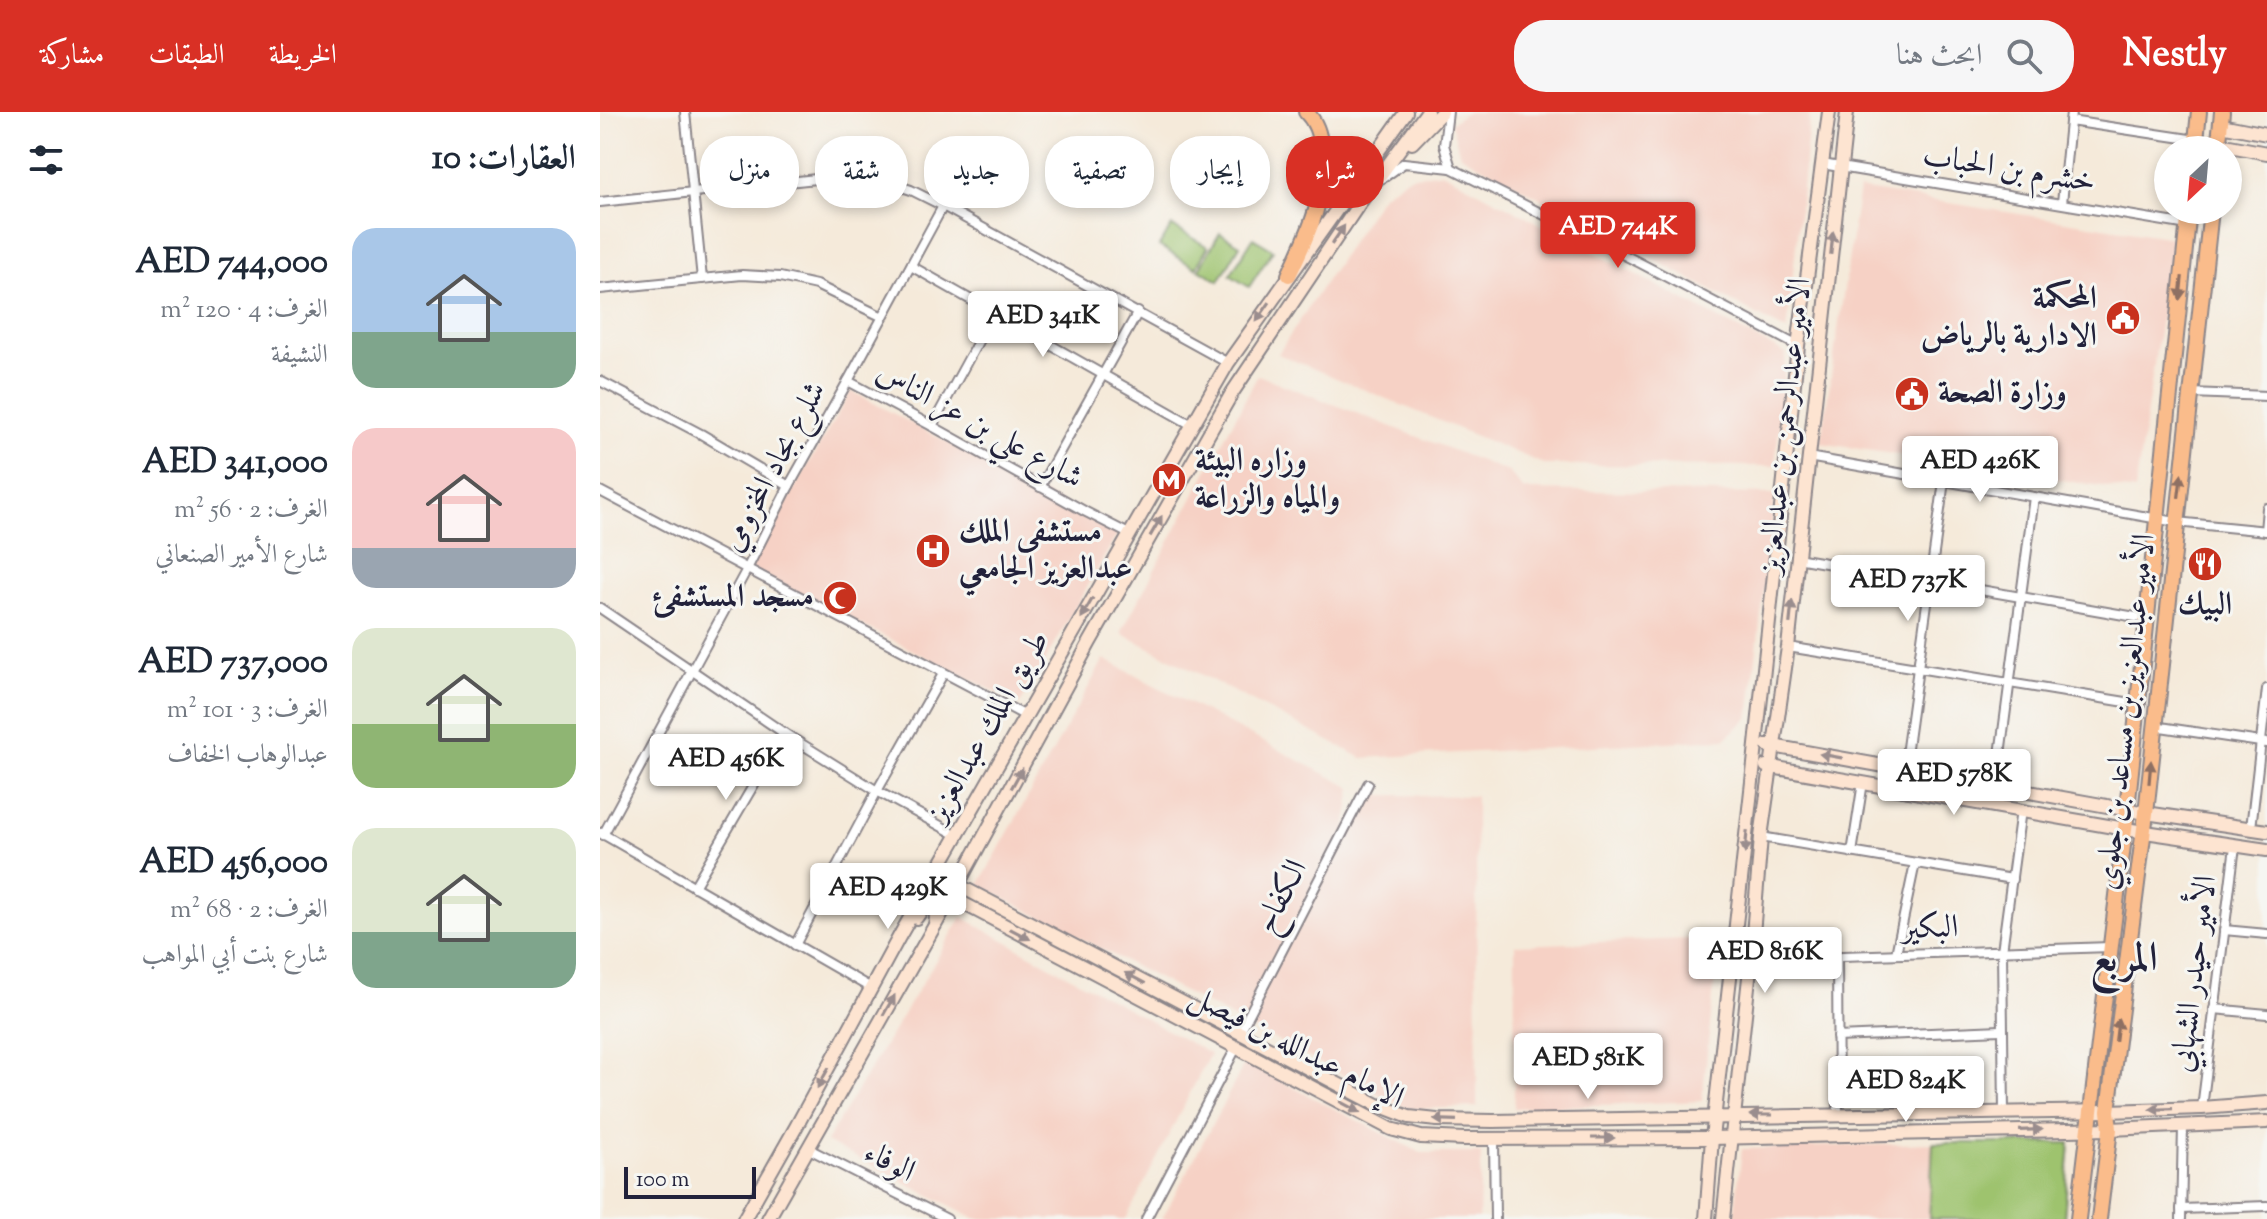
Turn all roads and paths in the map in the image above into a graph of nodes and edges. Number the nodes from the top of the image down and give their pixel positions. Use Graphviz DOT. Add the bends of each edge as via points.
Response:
graph roads {
  1 [pos="685,112"];
  2 [pos="1406,112"];
  3 [pos="1427,112"];
  4 [pos="1445,112"];
  5 [pos="1829,112"];
  6 [pos="1847,112"];
  7 [pos="2199,112"];
  8 [pos="1310,114"];
  9 [pos="2070,117"];
  10 [pos="2222,119"];
  11 [pos="2267,134"];
  12 [pos="2156,136"];
  13 [pos="2197,136"];
  14 [pos="2242,150"];
  15 [pos="2267,153"];
  16 [pos="1822,164"];
  17 [pos="1840,167"];
  18 [pos="1451,168"];
  19 [pos="1384,170"];
  20 [pos="1384,174"];
  21 [pos="1384,177"];
  22 [pos="694,192"];
  23 [pos="924,196"];
  24 [pos="600,202"];
  25 [pos="2062,203"];
  26 [pos="942,208"];
  27 [pos="947,208"];
  28 [pos="1358,208"];
  29 [pos="2154,213"];
  30 [pos="2187,224"];
  31 [pos="2209,224"];
  32 [pos="911,266"];
  33 [pos="1289,275"];
  34 [pos="702,279"];
  35 [pos="600,289"];
  36 [pos="1138,312"];
  37 [pos="993,314"];
  38 [pos="883,317"];
  39 [pos="1798,346"];
  40 [pos="1228,363"];
  41 [pos="1105,374"];
  42 [pos="600,381"];
  43 [pos="848,381"];
  44 [pos="2191,393"];
  45 [pos="2267,396"];
  46 [pos="1192,425"];
  47 [pos="932,426"];
  48 [pos="1808,457"];
  49 [pos="1944,481"];
  50 [pos="789,486"];
  51 [pos="1040,487"];
  52 [pos="600,491"];
  53 [pos="2034,497"];
  54 [pos="2267,508"];
  55 [pos="2157,518"];
  56 [pos="2176,522"];
  57 [pos="2266,531"];
  58 [pos="1129,534"];
  59 [pos="1797,558"];
  60 [pos="747,569"];
  61 [pos="1930,581"];
  62 [pos="2020,597"];
  63 [pos="601,610"];
  64 [pos="2147,619"];
  65 [pos="1788,647"];
  66 [pos="1918,668"];
  67 [pos="691,671"];
  68 [pos="943,674"];
  69 [pos="2009,683"];
  70 [pos="2267,689"];
  71 [pos="2138,704"];
  72 [pos="1026,716"];
  73 [pos="2154,726"];
  74 [pos="784,733"];
  75 [pos="2264,743"];
  76 [pos="1756,745"];
  77 [pos="1773,745"];
  78 [pos="1754,764"];
  79 [pos="1771,767"];
  80 [pos="1904,769"];
  81 [pos="1863,782"];
  82 [pos="1368,784"];
  83 [pos="1996,785"];
  84 [pos="877,791"];
  85 [pos="2127,809"];
  86 [pos="2021,810"];
  87 [pos="2146,813"];
  88 [pos="2251,828"];
  89 [pos="2125,829"];
  90 [pos="2267,831"];
  91 [pos="2143,832"];
  92 [pos="602,834"];
  93 [pos="957,835"];
  94 [pos="1761,837"];
  95 [pos="2235,846"];
  96 [pos="2267,850"];
  97 [pos="1852,853"];
  98 [pos="1915,863"];
  99 [pos="2012,879"];
  100 [pos="958,885"];
  101 [pos="694,887"];
  102 [pos="951,897"];
  103 [pos="935,925"];
  104 [pos="2224,930"];
  105 [pos="2267,934"];
  106 [pos="795,945"];
  107 [pos="2110,947"];
  108 [pos="2002,951"];
  109 [pos="1896,954"];
  110 [pos="1837,957"];
  111 [pos="1751,959"];
  112 [pos="871,988"];
  113 [pos="2214,1009"];
  114 [pos="2267,1014"];
  115 [pos="2001,1030"];
  116 [pos="1240,1032"];
  117 [pos="1837,1037"];
  118 [pos="844,1040"];
  119 [pos="1236,1048"];
  120 [pos="2267,1103"];
  121 [pos="2202,1108"];
  122 [pos="2090,1110"];
  123 [pos="2108,1111"];
  124 [pos="2004,1112"];
  125 [pos="1933,1113"];
  126 [pos="1887,1114"];
  127 [pos="1838,1115"];
  128 [pos="1714,1116"];
  129 [pos="1733,1116"];
  130 [pos="2267,1122"];
  131 [pos="2183,1126"];
  132 [pos="2089,1128"];
  133 [pos="2110,1129"];
  134 [pos="1936,1132"];
  135 [pos="1890,1133"];
  136 [pos="1731,1137"];
  137 [pos="1494,1138"];
  138 [pos="1712,1138"];
  139 [pos="809,1149"];
  140 [pos="2267,1206"];
  141 [pos="2181,1214"];
  142 [pos="744,1219"];
  143 [pos="768,1219"];
  144 [pos="947,1219"];
  145 [pos="1146,1219"];
  146 [pos="1495,1219"];
  147 [pos="1706,1219"];
  148 [pos="1723,1219"];
  149 [pos="2078,1219"];
  150 [pos="2099,1219"];
  1 -- 22 [label="street"];
  2 -- 33 [label="street, طريق الملك عبدالعزيز"];
  3 -- 19 [label="street, طريق الملك عبدالعزيز"];
  4 -- 18 [label="street" via="1444,145"];
  4 -- 20 [label="street"];
  5 -- 16 [label="street, الأمير عبدالرحمن بن عبدالعزيز"];
  6 -- 17 [label="street, الأمير عبدالرحمن بن عبدالعزيز"];
  7 -- 13 [label="main road"];
  8 -- 33 [label="main road" via="1319,135 1323,180"];
  9 -- 12 [label="street"];
  9 -- 25 [label="street"];
  10 -- 11 [label="street"];
  14 -- 15 [label="street"];
  16 -- 17 [label="street, خشرم بن الحباب"];
  16 -- 39 [label="street, الأمير عبدالرحمن بن عبدالعزيز"];
  17 -- 25 [label="street, خشرم بن الحباب"];
  48 -- 17 [label="street, الأمير عبدالرحمن بن عبدالعزيز, one-way"];
  18 -- 21 [label="street" via="1404,163"];
  18 -- 39 [label="street"];
  22 -- 23 [label="street" via="871,177"];
  22 -- 24 [label="street"];
  22 -- 34 [label="street"];
  25 -- 29 [label="street, خشرم بن الحباب"];
  26 -- 32 [label="street, شلرع بجاد المخزومي"];
  27 -- 36 [label="street"];
  100 -- 28 [label="street, طريق الملك عبدالعزيز, one-way" via="1232,393"];
  30 -- 55 [label="main road, الأمير عبدالعزيز بن مساعد بن جلوي, one-way"];
  31 -- 44 [label="main road, الأمير عبدالعزيز بن مساعد بن جلوي"];
  32 -- 37 [label="street"];
  32 -- 38 [label="street, شلرع بجاد المخزومي"];
  33 -- 40 [label="street, طريق الملك عبدالعزيز, one-way"];
  34 -- 35 [label="street"];
  34 -- 38 [label="street" via="780,277 816,285"];
  36 -- 40 [label="street"];
  36 -- 41 [label="street"];
  37 -- 41 [label="street"];
  37 -- 47 [label="street"];
  38 -- 43 [label="street, شلرع بجاد المخزومي"];
  39 -- 76 [label="street, الأمير عبدالرحمن بن عبدالعزيز"];
  40 -- 46 [label="street, طريق الملك عبدالعزيز"];
  41 -- 46 [label="street"];
  41 -- 51 [label="street"];
  42 -- 50 [label="street"];
  43 -- 47 [label="street, شارع علي بن عز الناس"];
  43 -- 50 [label="street, شلرع بجاد المخزومي"];
  44 -- 45 [label="street"];
  56 -- 44 [label="main road, الأمير عبدالعزيز بن مساعد بن جلوي, one-way"];
  46 -- 58 [label="street, طريق الملك عبدالعزيز"];
  47 -- 51 [label="street, شارع علي بن عز الناس"];
  48 -- 49 [label="street"];
  48 -- 59 [label="street, الأمير عبدالرحمن بن عبدالعزيز"];
  49 -- 53 [label="street"];
  49 -- 61 [label="street"];
  50 -- 60 [label="street, شلرع بجاد المخزومي"];
  51 -- 58 [label="street, شارع علي بن عز الناس"];
  52 -- 60 [label="street"];
  53 -- 55 [label="street"];
  53 -- 62 [label="street"];
  54 -- 57 [label="street"];
  55 -- 56 [label="street"];
  55 -- 64 [label="main road, الأمير عبدالعزيز بن مساعد بن جلوي"];
  56 -- 57 [label="street"];
  56 -- 73 [label="main road, الأمير عبدالعزيز بن مساعد بن جلوي"];
  58 -- 72 [label="street, طريق الملك عبدالعزيز, one-way"];
  59 -- 61 [label="street"];
  65 -- 59 [label="street, الأمير عبدالرحمن بن عبدالعزيز, one-way"];
  60 -- 67 [label="street, شلرع بجاد المخزومي"];
  60 -- 68 [label="street"];
  61 -- 62 [label="street"];
  61 -- 66 [label="street"];
  62 -- 64 [label="street"];
  62 -- 69 [label="street"];
  63 -- 67 [label="street"];
  64 -- 71 [label="main road, الأمير عبدالعزيز بن مساعد بن جلوي"];
  65 -- 66 [label="street"];
  65 -- 77 [label="street, الأمير عبدالرحمن بن عبدالعزيز"];
  66 -- 69 [label="street"];
  66 -- 80 [label="street"];
  67 -- 74 [label="street"];
  67 -- 92 [label="street, شلرع بجاد المخزومي"];
  68 -- 72 [label="street"];
  68 -- 84 [label="street"];
  69 -- 71 [label="street"];
  69 -- 83 [label="street"];
  70 -- 75 [label="street"];
  71 -- 85 [label="main road, الأمير عبدالعزيز بن مساعد بن جلوي"];
  72 -- 93 [label="street, طريق الملك عبدالعزيز"];
  73 -- 75 [label="street"];
  87 -- 73 [label="main road, الأمير عبدالعزيز بن مساعد بن جلوي, one-way"];
  74 -- 84 [label="street"];
  74 -- 101 [label="street"];
  75 -- 88 [label="street"];
  76 -- 77 [label="street"];
  76 -- 78 [label="street, الأمير عبدالرحمن بن عبدالعزيز"];
  77 -- 79 [label="street, الأمير عبدالرحمن بن عبدالعزيز"];
  80 -- 77 [label="street, one-way"];
  78 -- 79 [label="street"];
  78 -- 128 [label="street, one-way"];
  79 -- 81 [label="street"];
  79 -- 94 [label="street"];
  80 -- 83 [label="street"];
  81 -- 86 [label="street"];
  81 -- 97 [label="street"];
  82 -- 116 [label="street, الكفاح"];
  83 -- 85 [label="street"];
  84 -- 93 [label="street"];
  84 -- 106 [label="street"];
  85 -- 87 [label="street"];
  85 -- 89 [label="main road, الأمير عبدالعزيز بن مساعد بن جلوي"];
  86 -- 89 [label="street"];
  86 -- 99 [label="street"];
  87 -- 88 [label="street"];
  87 -- 91 [label="main road, الأمير عبدالعزيز بن مساعد بن جلوي"];
  88 -- 90 [label="street"];
  89 -- 91 [label="street"];
  89 -- 107 [label="main road, الأمير عبدالعزيز بن مساعد بن جلوي"];
  91 -- 95 [label="street"];
  123 -- 91 [label="main road, الأمير عبدالعزيز بن مساعد بن جلوي, one-way"];
  92 -- 101 [label="street"];
  93 -- 112 [label="street, طريق الملك عبدالعزيز"];
  94 -- 97 [label="street"];
  94 -- 111 [label="street"];
  95 -- 96 [label="street"];
  95 -- 104 [label="street, الأمير حيدر الشهابي"];
  97 -- 98 [label="street"];
  98 -- 99 [label="street"];
  98 -- 109 [label="street"];
  99 -- 108 [label="street"];
  100 -- 102 [label="street, طريق الملك عبدالعزيز"];
  116 -- 100 [label="street, الإمام عبدالله بن فيصل, one-way"];
  101 -- 106 [label="street"];
  102 -- 103 [label="street, طريق الملك عبدالعزيز"];
  102 -- 119 [label="street, الإمام عبدالله بن فيصل, one-way"];
  103 -- 118 [label="street" via="934,909 924,907"];
  139 -- 103 [label="street, طريق الملك عبدالعزيز, one-way"];
  104 -- 105 [label="street"];
  104 -- 113 [label="street, الأمير حيدر الشهابي"];
  106 -- 112 [label="street"];
  107 -- 108 [label="street, البكير"];
  107 -- 122 [label="main road, الأمير عبدالعزيز بن مساعد بن جلوي"];
  108 -- 109 [label="street, البكير"];
  108 -- 115 [label="street"];
  109 -- 110 [label="street, البكير"];
  110 -- 111 [label="street, البكير"];
  110 -- 117 [label="street"];
  111 -- 129 [label="street"];
  112 -- 118 [label="street, طريق الملك عبدالعزيز"];
  113 -- 114 [label="street"];
  113 -- 121 [label="street, الأمير حيدر الشهابي"];
  115 -- 117 [label="street"];
  115 -- 124 [label="street"];
  128 -- 116 [label="street, الإمام عبدالله بن فيصل, one-way" via="1493,1121 1409,1117"];
  117 -- 127 [label="street"];
  118 -- 142 [label="street, طريق الملك عبدالعزيز, one-way"];
  119 -- 137 [label="street, الإمام عبدالله بن فيصل, one-way" via="1391,1129 1421,1137"];
  119 -- 145 [label="street"];
  120 -- 121 [label="street, الإمام عبدالله بن فيصل"];
  121 -- 123 [label="street, الإمام عبدالله بن فيصل, one-way"];
  122 -- 123 [label="street, الإمام عبدالله بن فيصل"];
  122 -- 124 [label="street, الإمام عبدالله بن فيصل"];
  122 -- 132 [label="main road"];
  123 -- 133 [label="main road, الأمير عبدالعزيز بن مساعد بن جلوي"];
  124 -- 125 [label="street, الإمام عبدالله بن فيصل"];
  125 -- 126 [label="street, الإمام عبدالله بن فيصل"];
  125 -- 134 [label="street" via="1924,1123"];
  126 -- 127 [label="street, الإمام عبدالله بن فيصل"];
  126 -- 135 [label="street" via="1900,1122"];
  127 -- 129 [label="street, الإمام عبدالله بن فيصل, one-way"];
  128 -- 129 [label="street, الإمام عبدالله بن فيصل"];
  128 -- 138 [label="street"];
  129 -- 136 [label="street"];
  130 -- 131 [label="street, الإمام عبدالله بن فيصل"];
  131 -- 133 [label="street, الإمام عبدالله بن فيصل"];
  131 -- 141 [label="street"];
  132 -- 133 [label="street, الإمام عبدالله بن فيصل"];
  134 -- 132 [label="street, الإمام عبدالله بن فيصل, one-way"];
  132 -- 149 [label="main road"];
  133 -- 150 [label="main road, الأمير عبدالعزيز بن مساعد بن جلوي"];
  134 -- 135 [label="street, الإمام عبدالله بن فيصل"];
  135 -- 136 [label="street, الإمام عبدالله بن فيصل"];
  136 -- 138 [label="street, الإمام عبدالله بن فيصل"];
  136 -- 148 [label="street"];
  137 -- 138 [label="street, الإمام عبدالله بن فيصل, one-way"];
  137 -- 146 [label="street"];
  138 -- 147 [label="street"];
  139 -- 143 [label="street, طريق الملك عبدالعزيز"];
  139 -- 144 [label="street, الوفاء"];
  140 -- 141 [label="street"];
}
